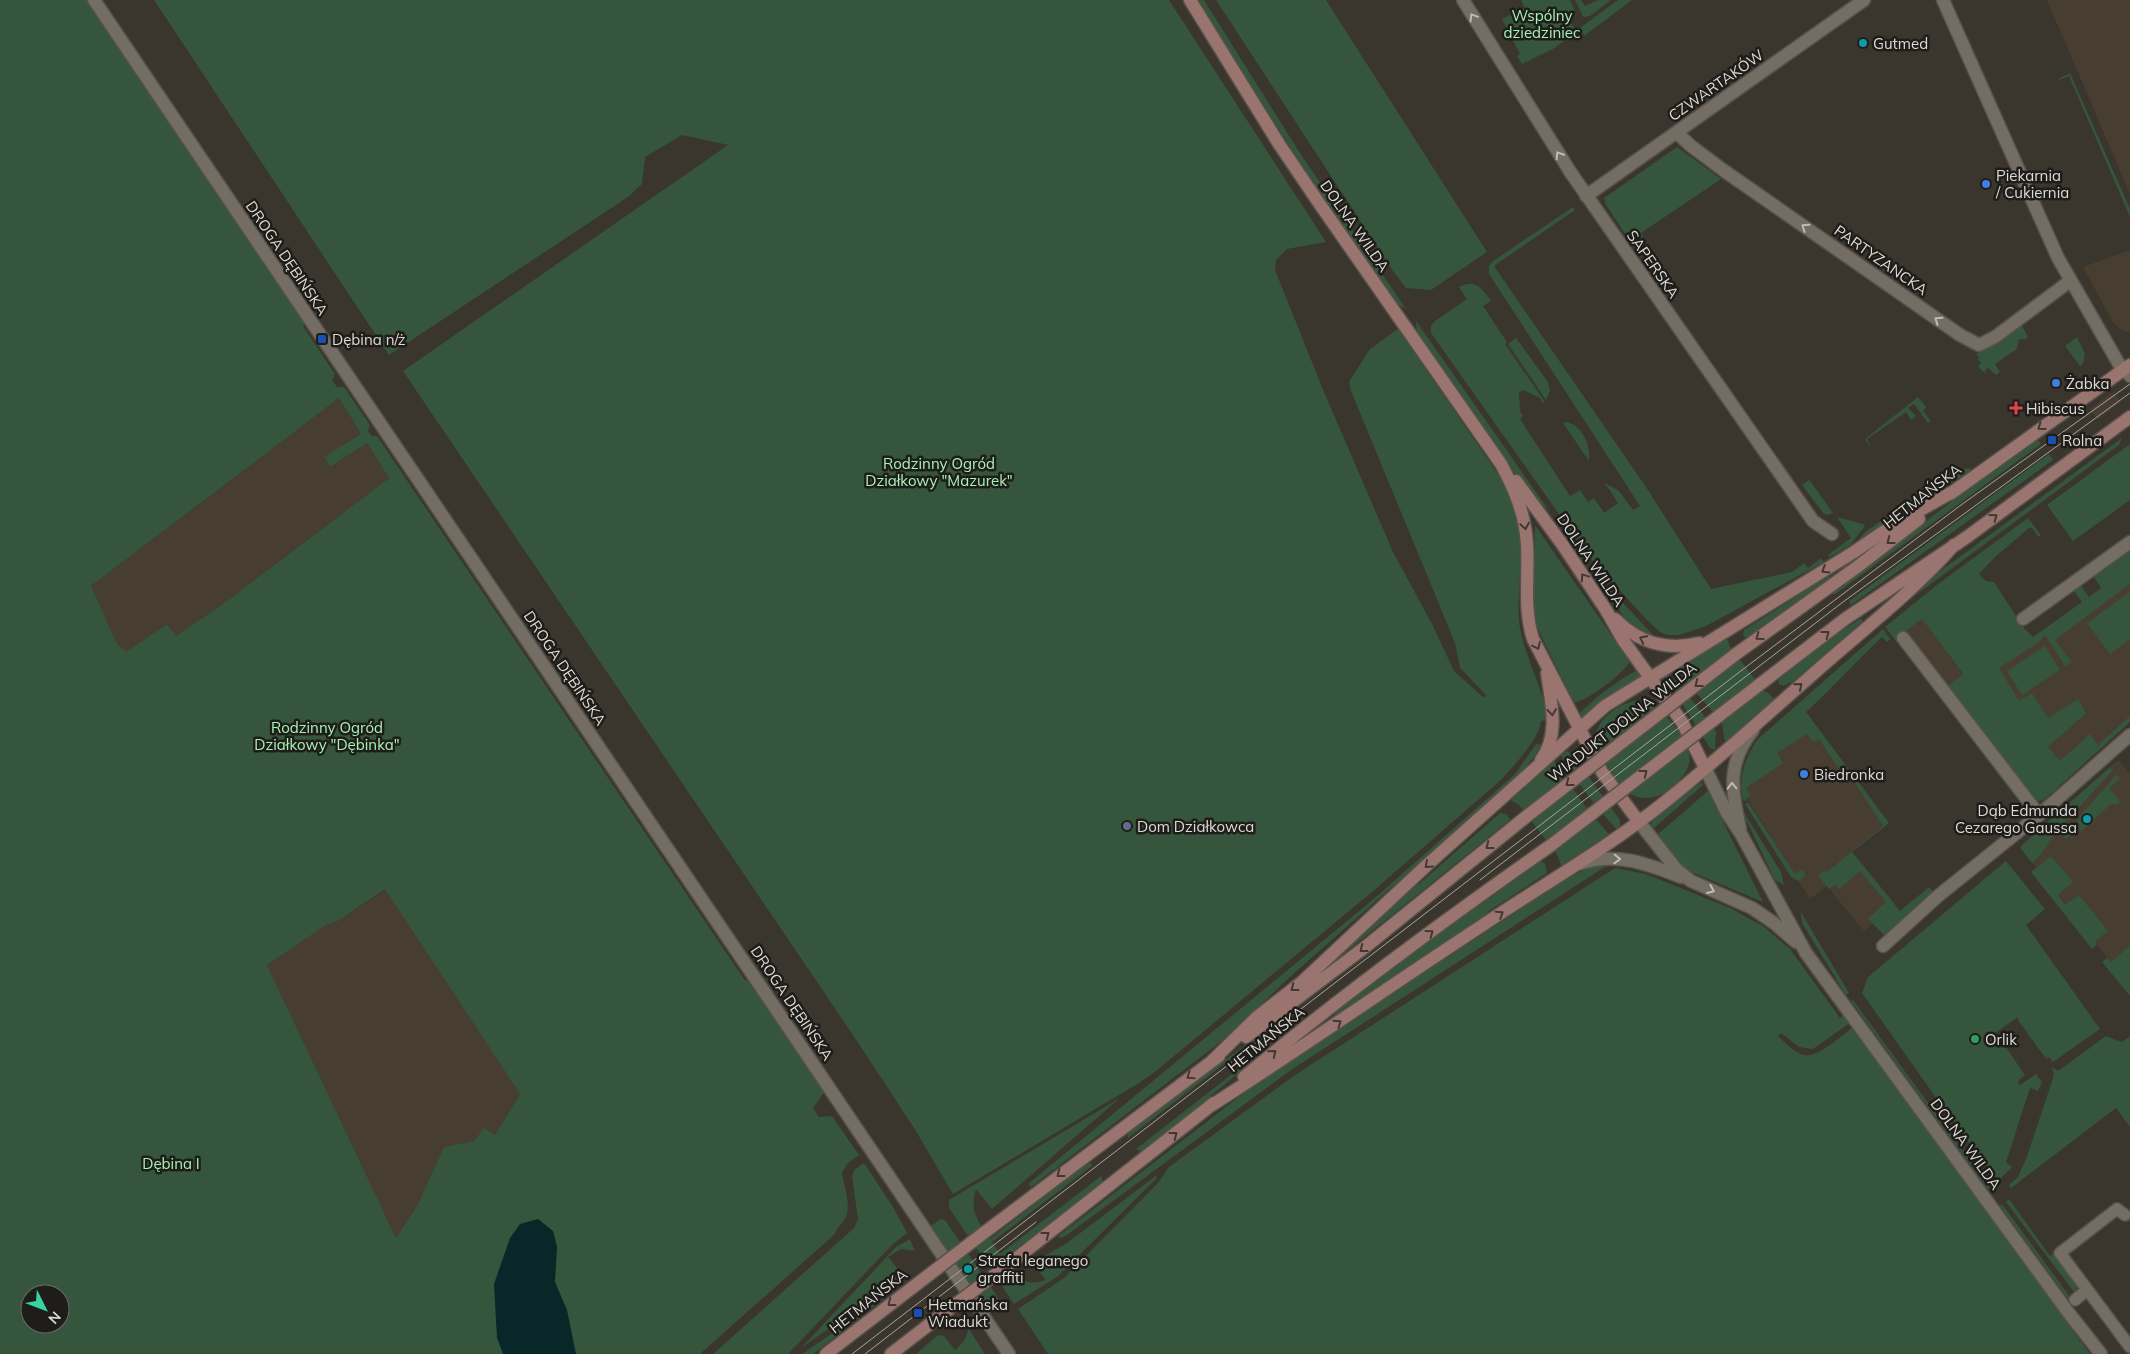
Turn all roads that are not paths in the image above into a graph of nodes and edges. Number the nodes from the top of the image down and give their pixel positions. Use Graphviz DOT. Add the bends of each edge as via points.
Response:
graph roads {
  1 [pos="94,0"];
  2 [pos="1190,0"];
  3 [pos="1463,0"];
  4 [pos="1864,0"];
  5 [pos="1943,0"];
  6 [pos="1678,132"];
  7 [pos="1586,196"];
  8 [pos="2070,281"];
  9 [pos="2128,370"];
  10 [pos="2127,422"];
  11 [pos="1501,464"];
  12 [pos="1956,490"];
  13 [pos="1832,534"];
  14 [pos="2130,542"];
  15 [pos="1954,545"];
  16 [pos="1606,610"];
  17 [pos="2023,619"];
  18 [pos="1903,638"];
  19 [pos="1707,642"];
  20 [pos="1736,654"];
  21 [pos="1545,664"];
  22 [pos="1649,678"];
  23 [pos="1762,719"];
  24 [pos="1579,730"];
  25 [pos="2130,735"];
  26 [pos="1705,768"];
  27 [pos="1530,774"];
  28 [pos="2039,815"];
  29 [pos="1527,816"];
  30 [pos="1639,822"];
  31 [pos="1740,834"];
  32 [pos="1570,868"];
  33 [pos="1691,881"];
  34 [pos="1883,946"];
  35 [pos="1806,953"];
  36 [pos="1213,1060"];
  37 [pos="1209,1107"];
  38 [pos="2125,1215"];
  39 [pos="2130,1347"];
  40 [pos="826,1354"];
  41 [pos="891,1354"];
  42 [pos="1009,1354"];
  43 [pos="2101,1354"];
  1 -- 42 [label="street, DROGA DĘBIŃSKA"];
  2 -- 11 [label="main road, DOLNA WILDA" via="1279,144"];
  7 -- 3 [label="street, SAPERSKA, one-way"];
  4 -- 6 [label="street, CZWARTAKÓW"];
  5 -- 8 [label="street"];
  6 -- 7 [label="street, CZWARTAKÓW"];
  8 -- 6 [label="street, PARTYZANCKA, one-way" via="1979,345 1723,170 1690,146"];
  7 -- 13 [label="street, SAPERSKA" via="1813,521"];
  8 -- 9 [label="street" via="2119,364"];
  9 -- 12 [label="main road, HETMAŃSKA, one-way"];
  15 -- 10 [label="main road, one-way"];
  16 -- 11 [label="main road, DOLNA WILDA, one-way" via="1537,508"];
  11 -- 21 [label="main road, DOLNA WILDA, one-way" via="1521,506 1527,543 1527,619"];
  12 -- 19 [label="main road, one-way" via="1892,526"];
  12 -- 20 [label="main road, HETMAŃSKA, one-way" via="1857,567"];
  14 -- 17 [label="street"];
  23 -- 15 [label="main road, one-way" via="1868,629"];
  37 -- 15 [label="main road, HETMAŃSKA, one-way, bridge" via="1387,964 1550,846 1845,619"];
  19 -- 16 [label="main road, one-way" via="1675,647 1651,644 1628,631"];
  16 -- 22 [label="main road, DOLNA WILDA"];
  18 -- 28 [label="street"];
  19 -- 22 [label="main road"];
  20 -- 29 [label="main road, WIADUKT DOLNA WILDA, one-way, bridge"];
  21 -- 24 [label="main road, DOLNA WILDA"];
  21 -- 27 [label="main road, one-way" via="1552,733 1545,755"];
  22 -- 24 [label="main road" via="1608,704"];
  22 -- 26 [label="main road, DOLNA WILDA" via="1690,734"];
  23 -- 26 [label="main road"];
  31 -- 23 [label="street, one-way" via="1733,794 1733,771 1744,743"];
  24 -- 27 [label="main road"];
  24 -- 30 [label="main road, DOLNA WILDA" via="1602,772"];
  25 -- 28 [label="street"];
  26 -- 30 [label="main road"];
  26 -- 31 [label="street, DOLNA WILDA" via="1726,813"];
  27 -- 36 [label="main road, one-way"];
  28 -- 34 [label="street" via="1938,896"];
  29 -- 36 [label="main road, HETMAŃSKA, one-way" via="1364,948"];
  30 -- 32 [label="main road"];
  30 -- 33 [label="street, DOLNA WILDA" via="1672,866"];
  31 -- 35 [label="street, DOLNA WILDA"];
  32 -- 33 [label="street, one-way" via="1597,860 1627,859"];
  37 -- 32 [label="main road, one-way"];
  33 -- 35 [label="street, DOLNA WILDA, one-way" via="1752,908 1774,923"];
  35 -- 43 [label="street, DOLNA WILDA"];
  36 -- 40 [label="main road, HETMAŃSKA, one-way, bridge"];
  41 -- 37 [label="main road, HETMAŃSKA, one-way, bridge"];
  38 -- 39 [label="street" via="2117,1209 2060,1253"];
}
